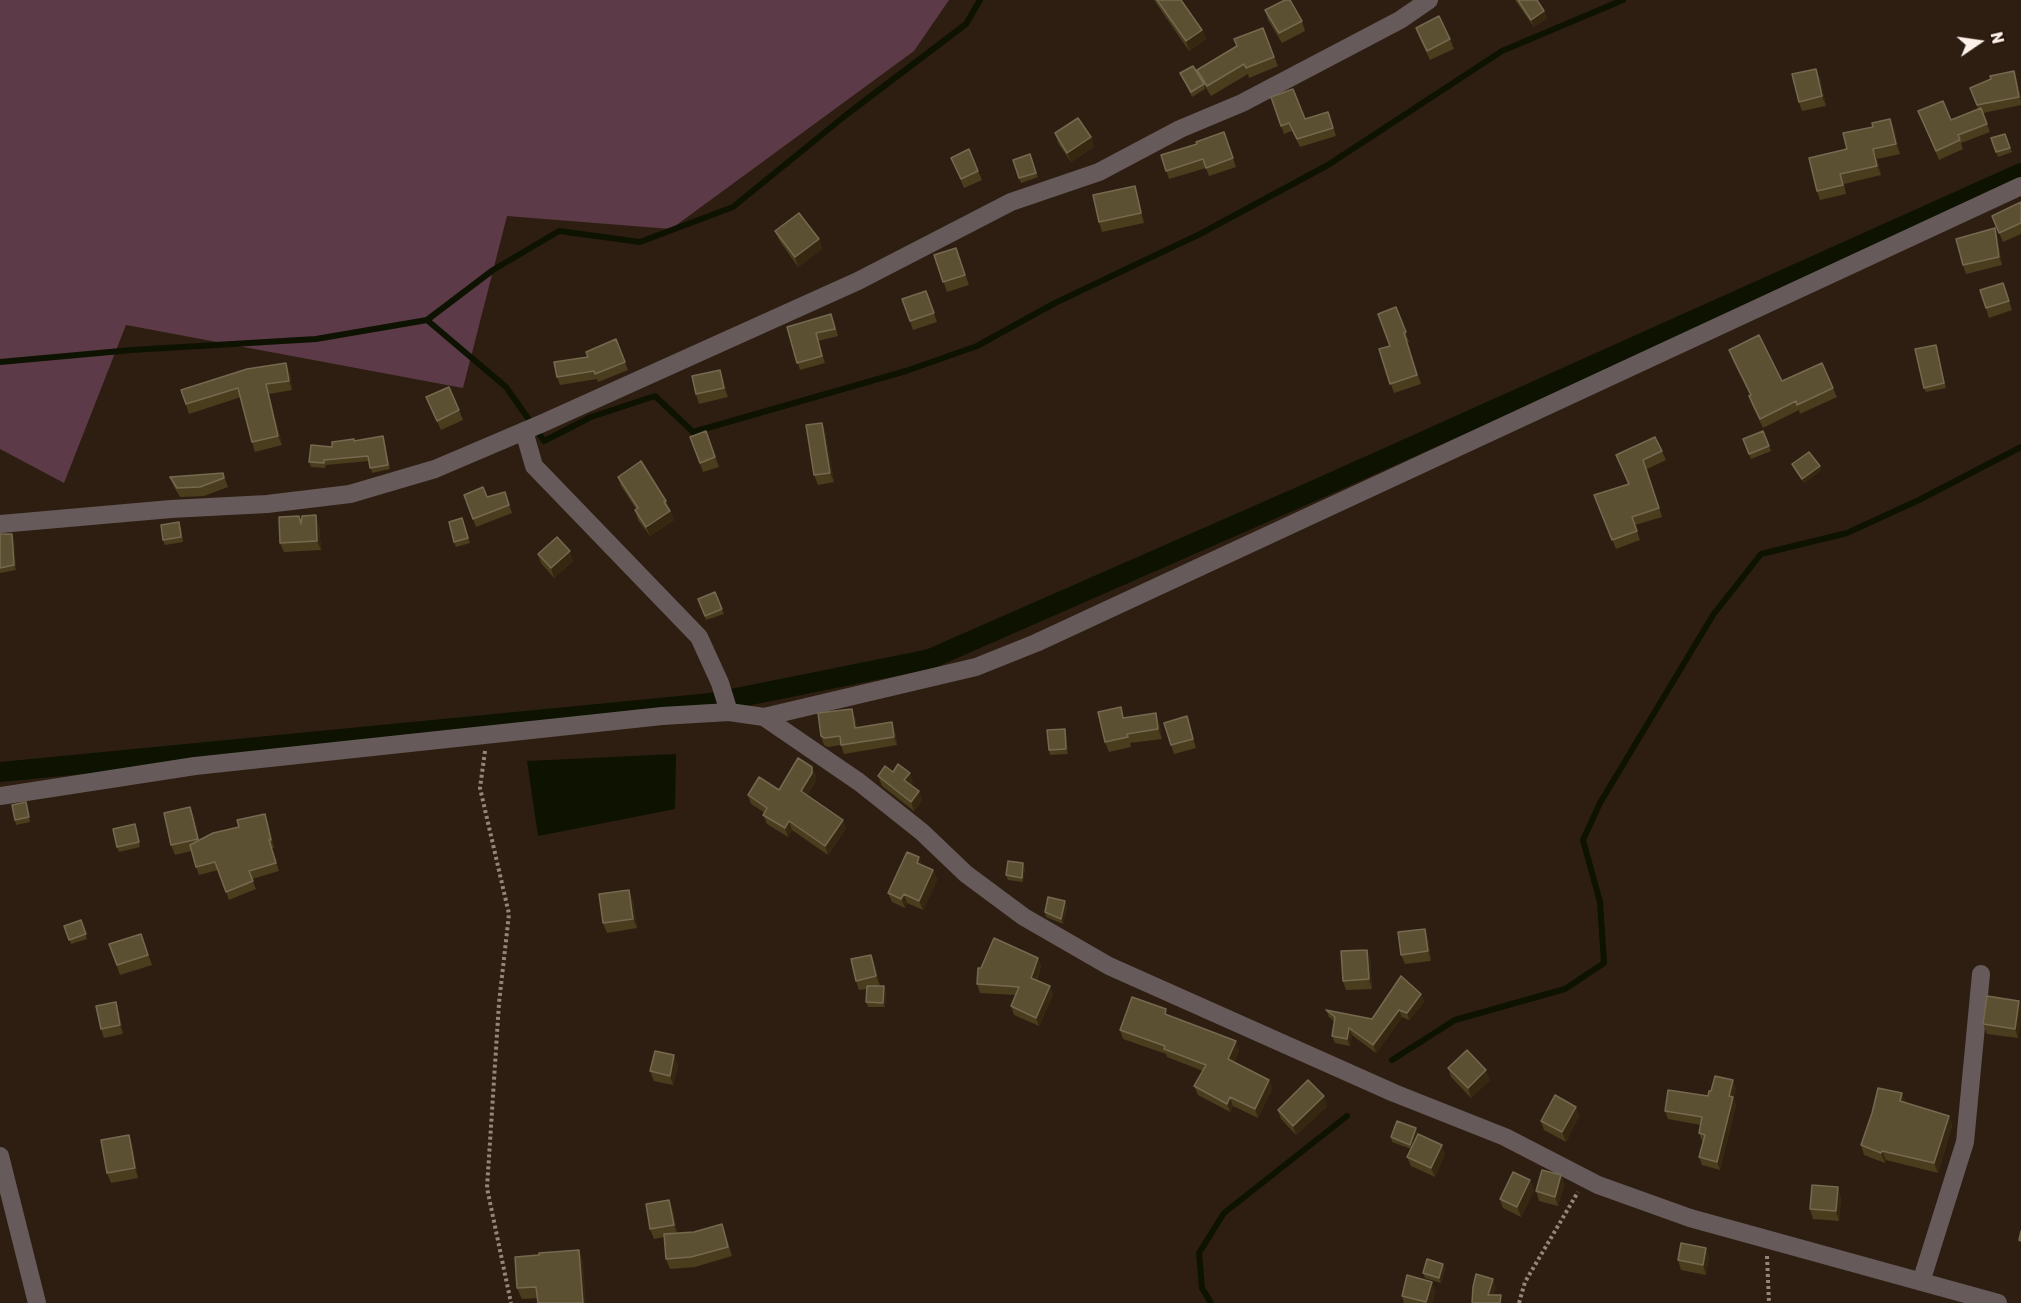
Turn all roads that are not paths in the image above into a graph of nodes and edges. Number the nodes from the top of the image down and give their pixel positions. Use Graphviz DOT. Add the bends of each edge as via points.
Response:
graph roads {
  1 [pos="1429,0"];
  2 [pos="2021,186"];
  3 [pos="524,431"];
  4 [pos="0,524"];
  5 [pos="729,712"];
  6 [pos="764,717"];
  7 [pos="0,796"];
  8 [pos="1981,974"];
  9 [pos="0,1156"];
  10 [pos="1920,1282"];
  11 [pos="37,1303"];
  12 [pos="1998,1303"];
  1 -- 3 [label="street" via="1400,20 1252,98 1180,129 1099,172 1011,202 858,281"];
  2 -- 6 [label="street" via="1036,643 976,667"];
  3 -- 4 [label="street" via="435,469 350,494"];
  3 -- 5 [label="street" via="534,466 699,637"];
  5 -- 6 [label="street"];
  5 -- 7 [label="street" via="195,766"];
  6 -- 10 [label="street" via="859,782 922,832 966,874 1024,917 1109,966 1394,1093 1505,1137 1598,1185 1690,1218"];
  8 -- 10 [label="street" via="1965,1142"];
  9 -- 11 [label="street"];
  10 -- 12 [label="street"];
}
